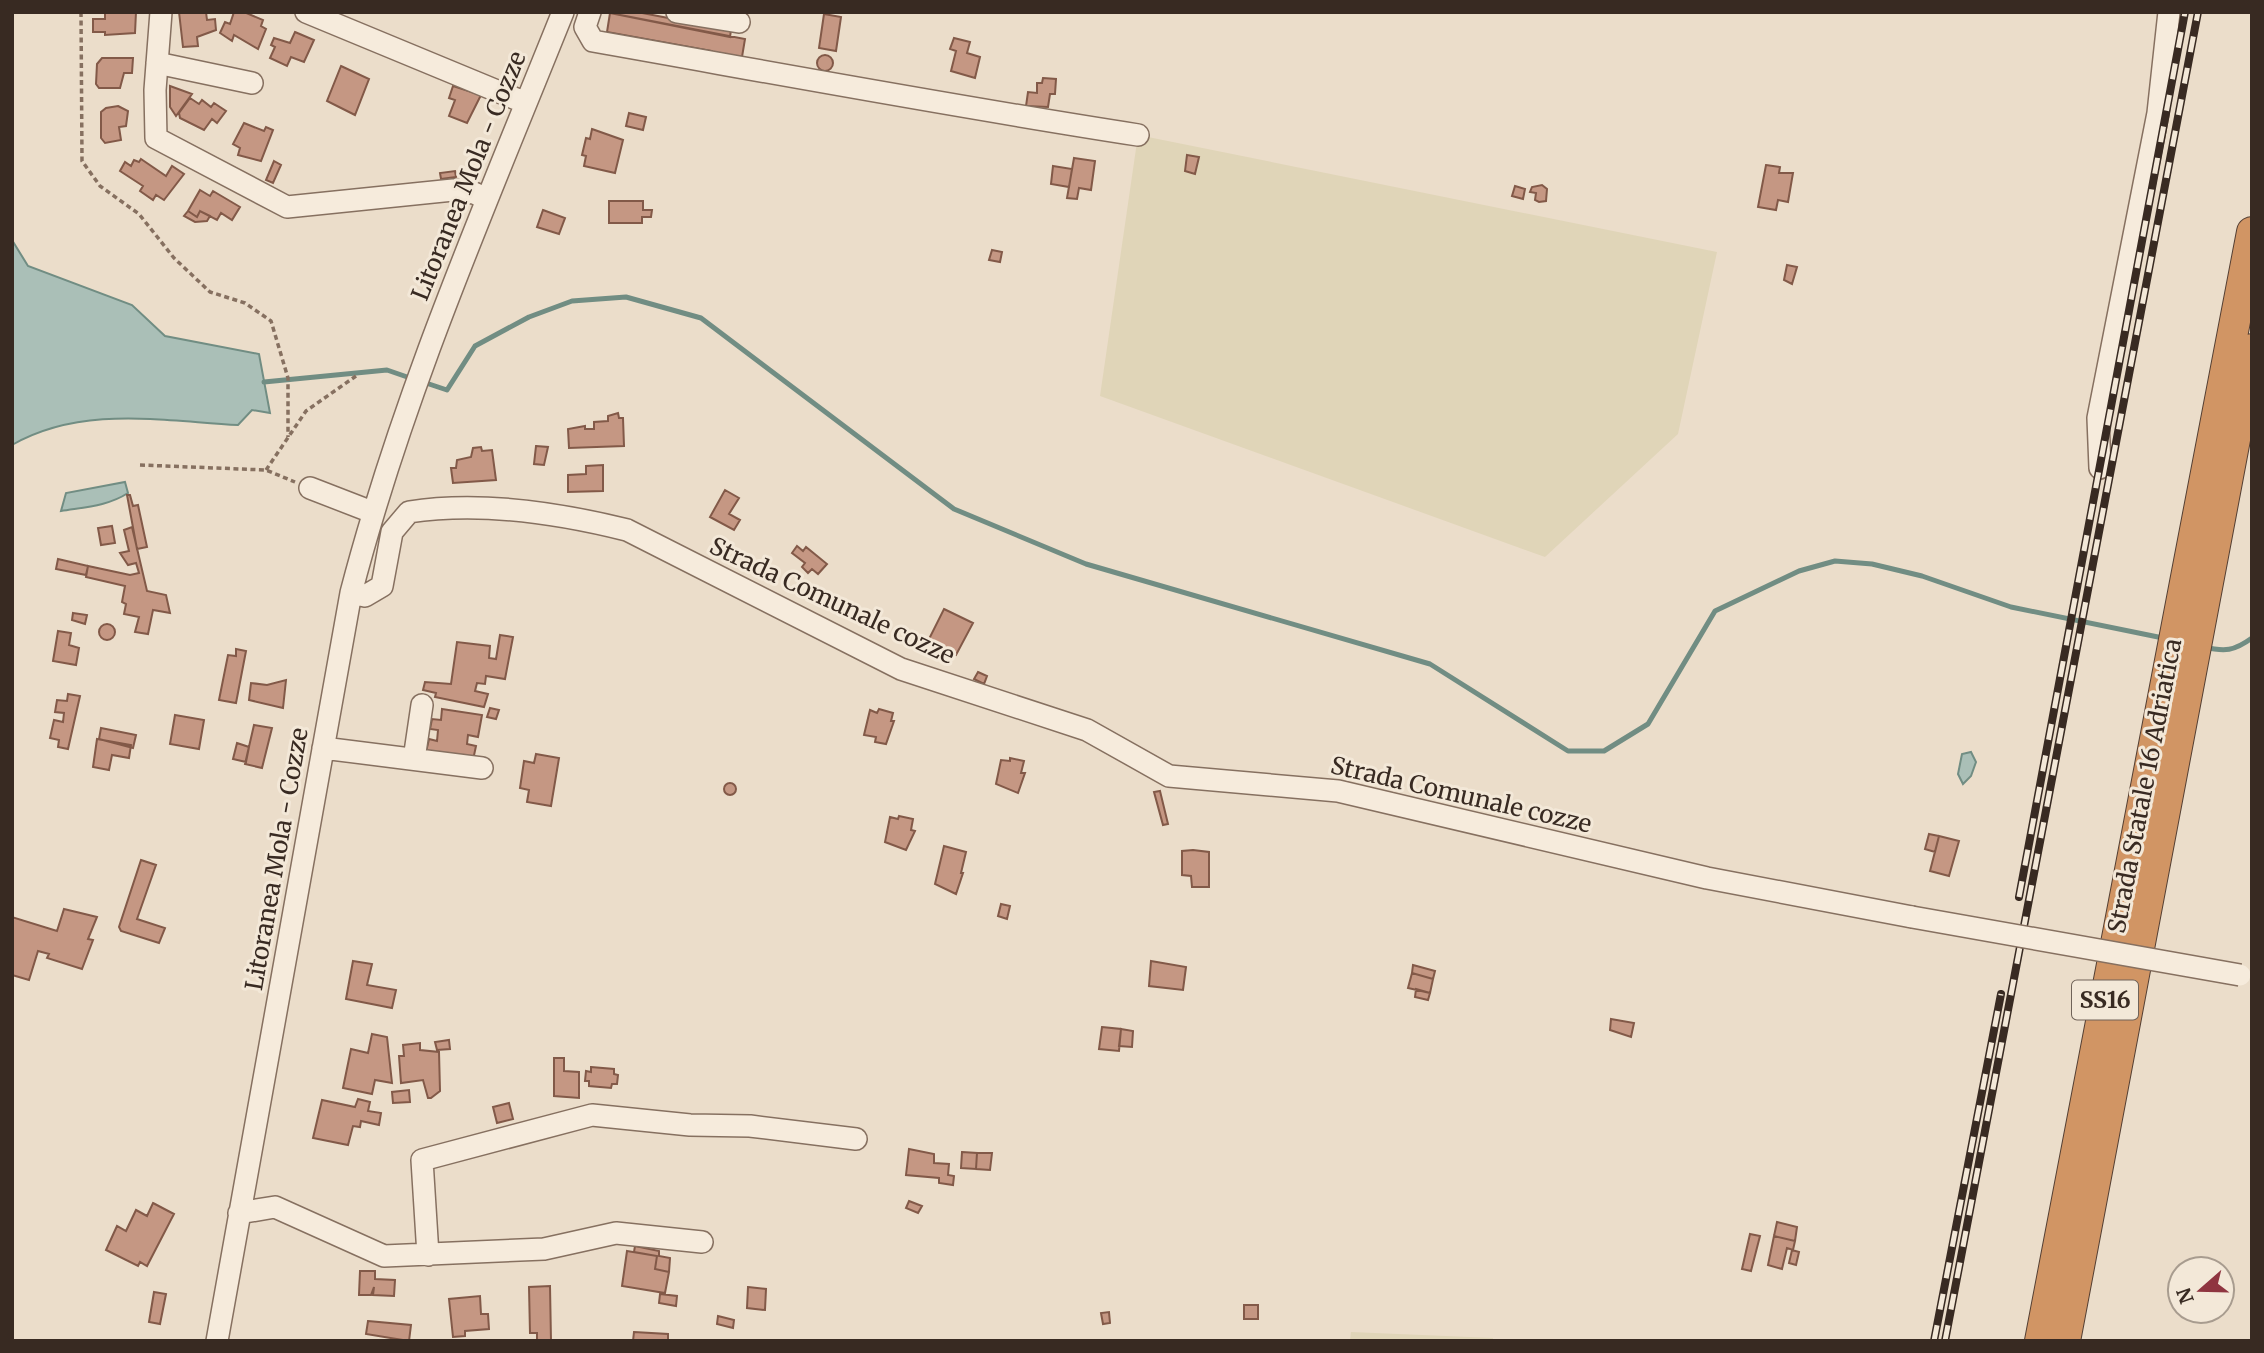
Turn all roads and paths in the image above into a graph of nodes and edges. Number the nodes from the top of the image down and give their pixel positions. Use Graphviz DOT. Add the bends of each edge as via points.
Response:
graph roads {
  1 [pos="81,12"];
  2 [pos="161,12"];
  3 [pos="306,12"];
  4 [pos="563,12"];
  5 [pos="590,12"];
  6 [pos="677,12"];
  7 [pos="2169,12"];
  8 [pos="739,22"];
  9 [pos="157,63"];
  10 [pos="252,83"];
  11 [pos="526,103"];
  12 [pos="1138,135"];
  13 [pos="488,199"];
  14 [pos="2252,232"];
  15 [pos="2252,349"];
  16 [pos="356,376"];
  17 [pos="288,437"];
  18 [pos="140,465"];
  19 [pos="2101,468"];
  20 [pos="266,470"];
  21 [pos="310,488"];
  22 [pos="372,512"];
  23 [pos="351,593"];
  24 [pos="2188,628"];
  25 [pos="2181,662"];
  26 [pos="422,705"];
  27 [pos="323,748"];
  28 [pos="414,759"];
  29 [pos="482,768"];
  30 [pos="2246,976"];
  31 [pos="856,1139"];
  32 [pos="239,1213"];
  33 [pos="702,1242"];
  34 [pos="428,1255"];
  35 [pos="217,1341"];
  36 [pos="2040,1341"];
  37 [pos="2065,1341"];
  1 -- 17 [label="path" via="82,161 100,186 139,214 174,258 211,292 245,303 271,321 288,377"];
  2 -- 9 [label="street"];
  3 -- 11 [label="street"];
  4 -- 11 [label="street, Litoranea Mola - Cozze"];
  5 -- 12 [label="street" via="585,27 593,41"];
  6 -- 8 [label="street"];
  7 -- 19 [label="street" via="2158,113 2098,418"];
  9 -- 10 [label="street"];
  9 -- 13 [label="street" via="156,138 287,207 453,190"];
  11 -- 13 [label="street, Litoranea Mola - Cozze"];
  13 -- 22 [label="street, Litoranea Mola - Cozze" via="411,393"];
  14 -- 24 [label="highway, Strada Statale 16 Adriatica / SS16"];
  15 -- 24 [label="highway, Strada Statale 16 Adriatica / SS16"];
  16 -- 17 [label="path" via="306,411"];
  17 -- 20 [label="path"];
  18 -- 20 [label="path"];
  20 -- 21 [label="path"];
  21 -- 22 [label="street"];
  22 -- 23 [label="street, Litoranea Mola - Cozze"];
  23 -- 27 [label="street, Litoranea Mola - Cozze"];
  23 -- 30 [label="street, Strada Comunale cozze, bridge" via="365,596 382,586 392,532 409,512 436,508 535,513 598,523 627,530 901,669 1087,730 1169,776 1338,791 1707,878"];
  24 -- 25 [label="highway, Strada Statale 16 Adriatica / SS16"];
  25 -- 36 [label="highway, Strada Statale 16 Adriatica / SS16"];
  25 -- 37 [label="highway, Strada Statale 16 Adriatica / SS16"];
  26 -- 28 [label="street"];
  27 -- 28 [label="street"];
  27 -- 32 [label="street, Litoranea Mola - Cozze"];
  28 -- 29 [label="street"];
  31 -- 34 [label="street" via="592,1115 422,1160"];
  32 -- 34 [label="street" via="275,1207 384,1256"];
  32 -- 35 [label="street, Litoranea Mola - Cozze"];
  33 -- 34 [label="street" via="615,1233 544,1249"];
}
